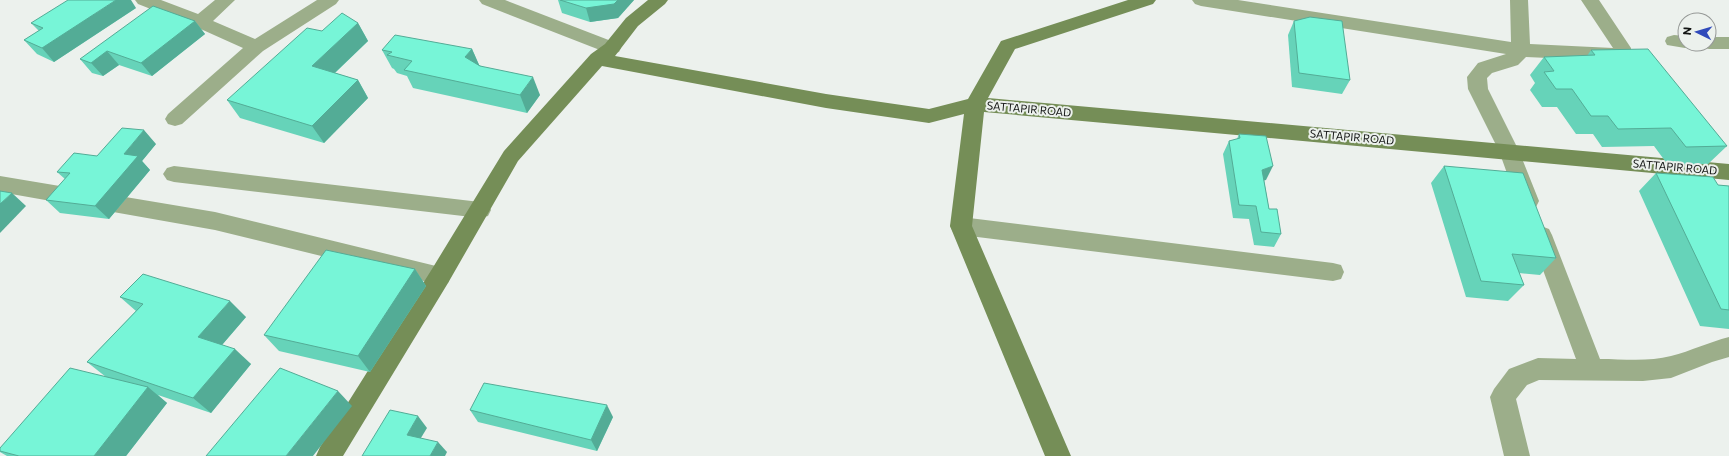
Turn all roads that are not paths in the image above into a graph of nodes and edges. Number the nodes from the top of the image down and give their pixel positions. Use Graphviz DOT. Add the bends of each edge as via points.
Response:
graph roads {
  1 [pos="144,0"];
  2 [pos="226,0"];
  3 [pos="330,0"];
  4 [pos="488,0"];
  5 [pos="659,0"];
  6 [pos="1147,0"];
  7 [pos="1201,0"];
  8 [pos="1519,0"];
  9 [pos="1590,0"];
  10 [pos="200,22"];
  11 [pos="1717,43"];
  12 [pos="1729,43"];
  13 [pos="256,47"];
  14 [pos="1521,50"];
  15 [pos="605,54"];
  16 [pos="975,104"];
  17 [pos="175,119"];
  18 [pos="1509,151"];
  19 [pos="1729,172"];
  20 [pos="174,174"];
  21 [pos="0,184"];
  22 [pos="480,210"];
  23 [pos="961,226"];
  24 [pos="1333,272"];
  25 [pos="440,276"];
  26 [pos="1729,347"];
  27 [pos="1592,369"];
  28 [pos="329,456"];
  29 [pos="1058,456"];
  30 [pos="1518,456"];
  1 -- 10 [label="street"];
  2 -- 10 [label="street"];
  3 -- 13 [label="street"];
  4 -- 15 [label="street"];
  5 -- 15 [label="street" via="632,22"];
  6 -- 16 [label="street" via="1008,45"];
  7 -- 14 [label="street"];
  8 -- 14 [label="street"];
  9 -- 14 [label="street" via="1622,48 1622,53 1616,55"];
  10 -- 13 [label="street"];
  11 -- 12 [label="street"];
  13 -- 17 [label="street"];
  14 -- 18 [label="street" via="1510,60 1485,68 1477,77 1478,89"];
  15 -- 16 [label="street, SATTAPIR ROAD" via="826,101 929,116"];
  15 -- 22 [label="street" via="511,156"];
  16 -- 18 [label="street, SATTAPIR ROAD"];
  16 -- 23 [label="street"];
  18 -- 19 [label="street, SATTAPIR ROAD"];
  18 -- 27 [label="street"];
  20 -- 22 [label="street"];
  21 -- 25 [label="street" via="215,221"];
  22 -- 25 [label="street"];
  23 -- 24 [label="street"];
  23 -- 29 [label="street"];
  25 -- 28 [label="street"];
  26 -- 27 [label="street" via="1671,367 1643,370"];
  27 -- 30 [label="street" via="1538,368 1518,377 1503,397"];
}
